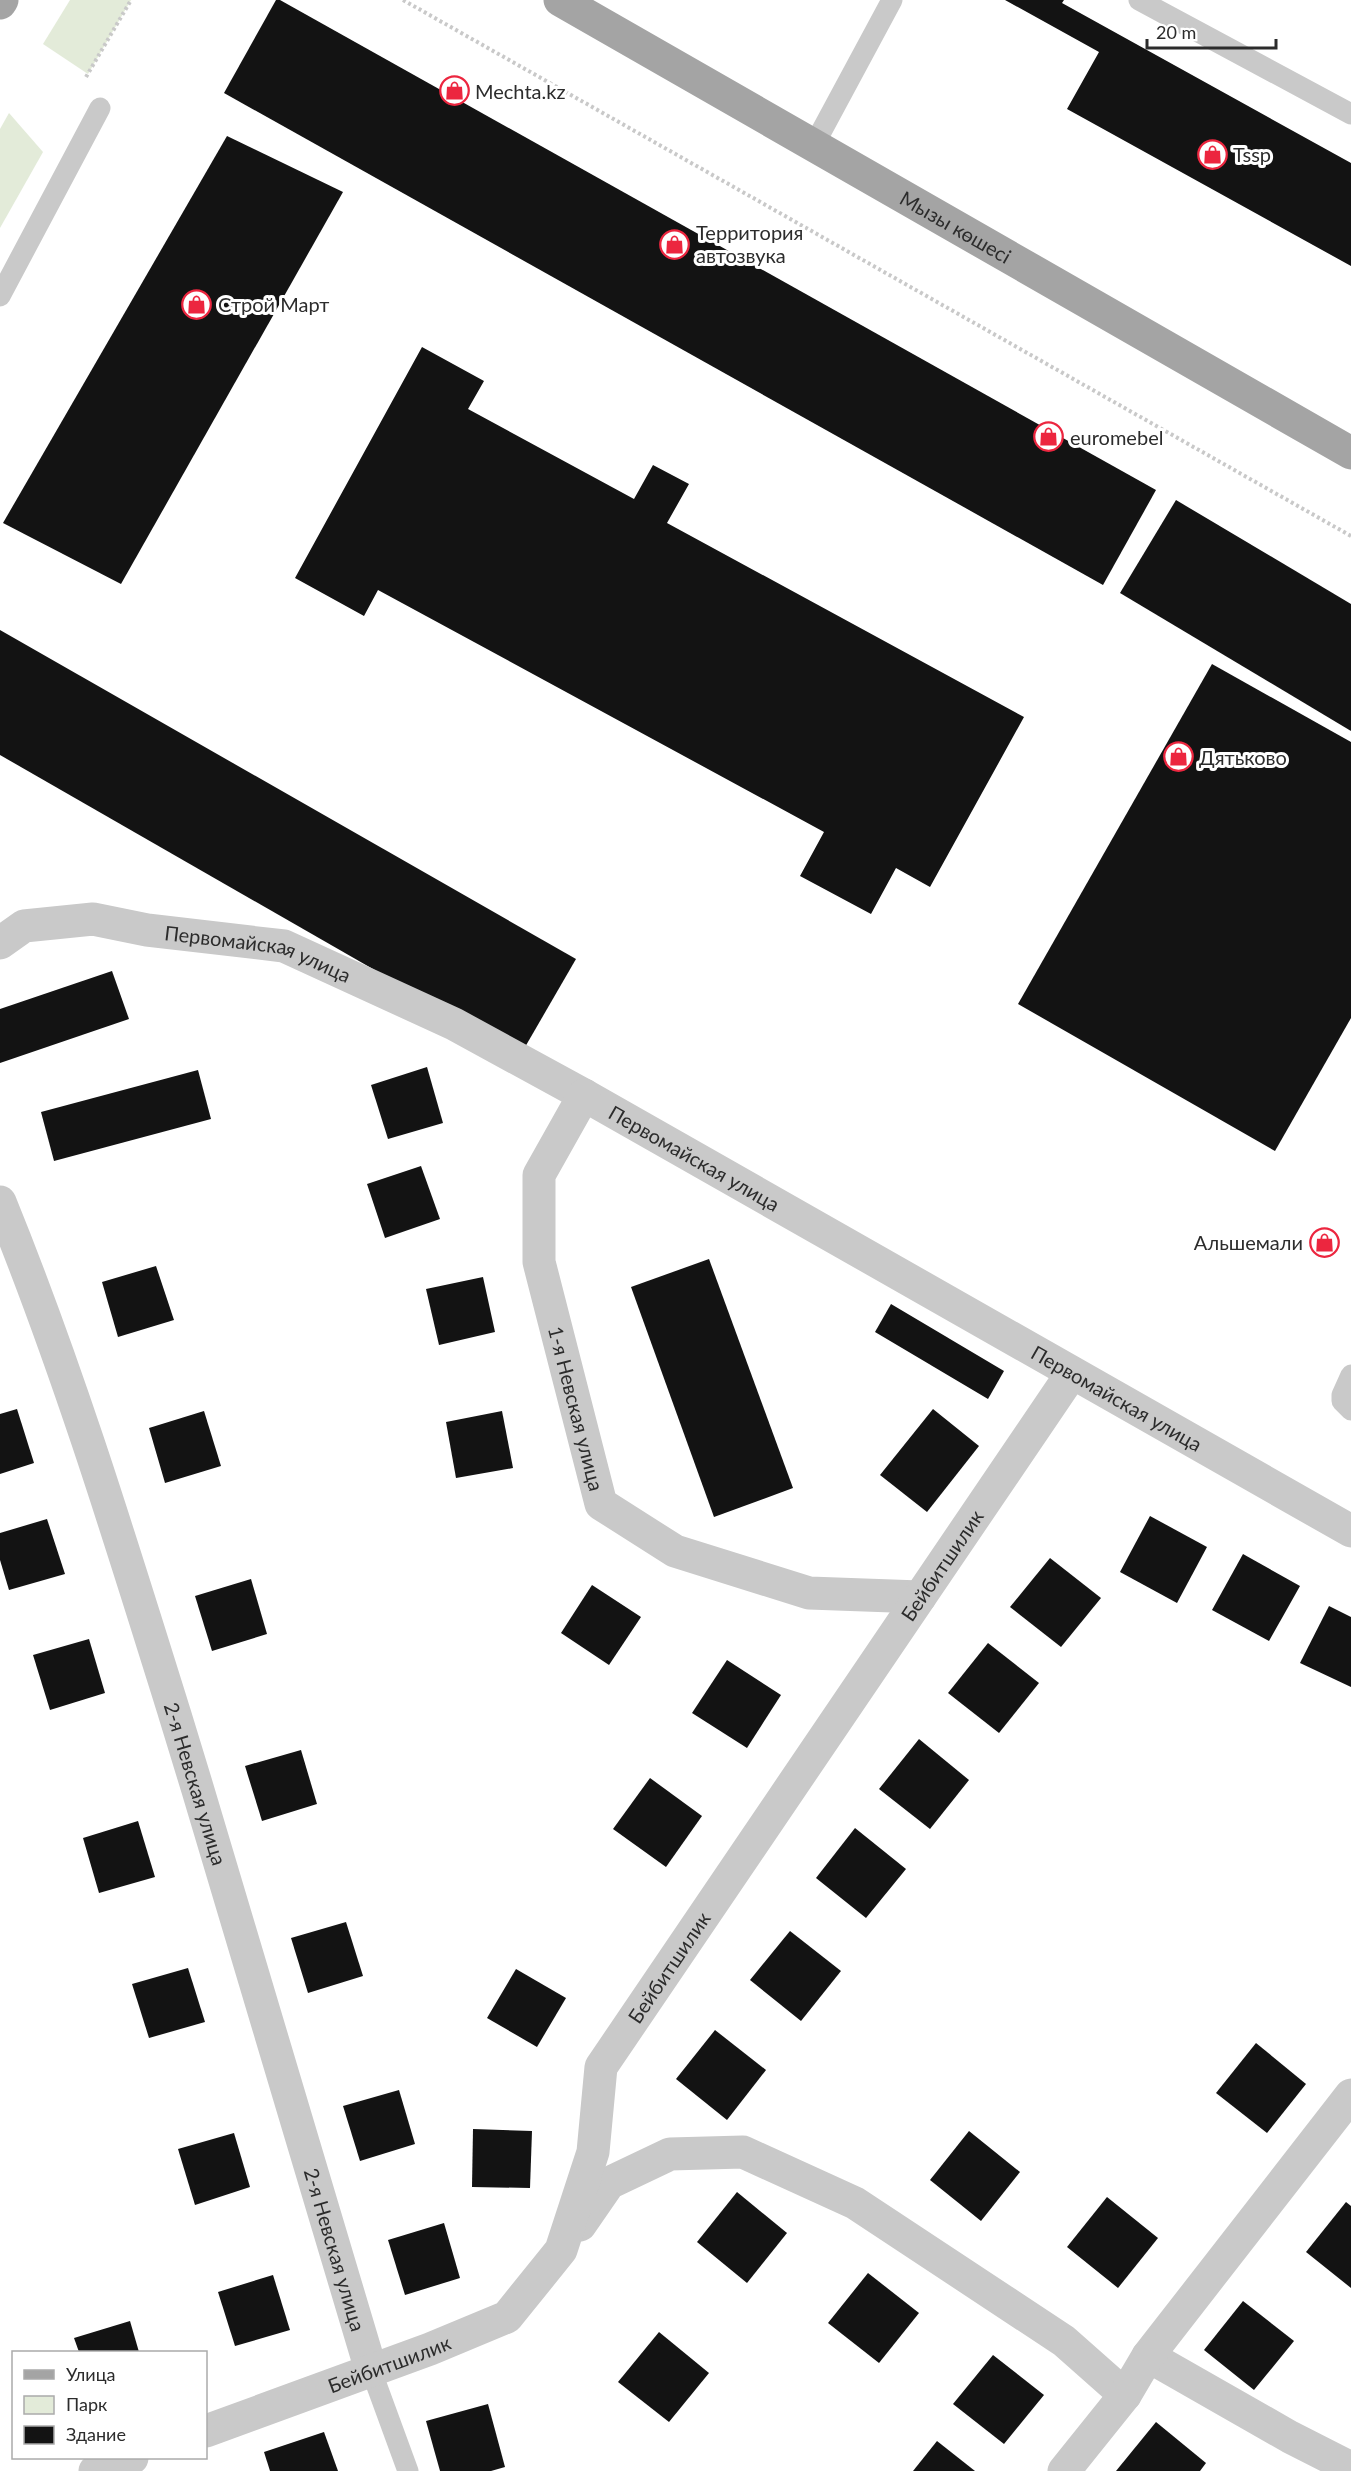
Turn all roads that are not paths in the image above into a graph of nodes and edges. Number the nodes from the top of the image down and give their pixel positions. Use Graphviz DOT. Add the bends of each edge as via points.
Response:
graph roads {
  1 [pos="560,0"];
  2 [pos="892,0"];
  3 [pos="1139,0"];
  4 [pos="100,108"];
  5 [pos="1351,114"];
  6 [pos="814,145"];
  7 [pos="0,296"];
  8 [pos="1351,453"];
  9 [pos="0,943"];
  10 [pos="584,1095"];
  11 [pos="0,1202"];
  12 [pos="1072,1373"];
  13 [pos="1351,1375"];
  14 [pos="1351,1410"];
  15 [pos="1351,1532"];
  16 [pos="920,1597"];
  17 [pos="1351,2095"];
  18 [pos="561,2250"];
  19 [pos="1148,2356"];
  20 [pos="371,2370"];
  21 [pos="1125,2395"];
  22 [pos="207,2431"];
  23 [pos="127,2459"];
  24 [pos="1351,2468"];
  25 [pos="95,2471"];
  26 [pos="408,2471"];
  27 [pos="1064,2471"];
  1 -- 6 [label="main road, Мызы көшесі"];
  2 -- 6 [label="lane"];
  3 -- 5 [label="lane"];
  4 -- 7 [label="lane"];
  6 -- 8 [label="main road, Мызы көшесі"];
  9 -- 10 [label="street, Первомайская улица" via="24,926 93,918 147,930 284,946 454,1024"];
  10 -- 12 [label="street, Первомайская улица"];
  10 -- 16 [label="street, 1-я Невская улица" via="539,1175 539,1262 601,1504 675,1551 809,1593"];
  11 -- 20 [label="street, 2-я Невская улица" via="91,1450 136,1590"];
  12 -- 15 [label="street, Первомайская улица"];
  12 -- 16 [label="street, Бейбитшилик"];
  13 -- 14 [label="lane" via="1342,1395 1342,1401"];
  16 -- 18 [label="street, Бейбитшилик" via="601,2067 594,2152"];
  17 -- 19 [label="street"];
  18 -- 20 [label="street, Бейбитшилик" via="507,2317"];
  18 -- 21 [label="street" via="609,2183 670,2154 743,2152 855,2203 1064,2341"];
  19 -- 21 [label="street"];
  19 -- 24 [label="street"];
  20 -- 22 [label="street, Бейбитшилик"];
  20 -- 26 [label="lane"];
  21 -- 27 [label="street"];
  23 -- 25 [label="street"];
}
